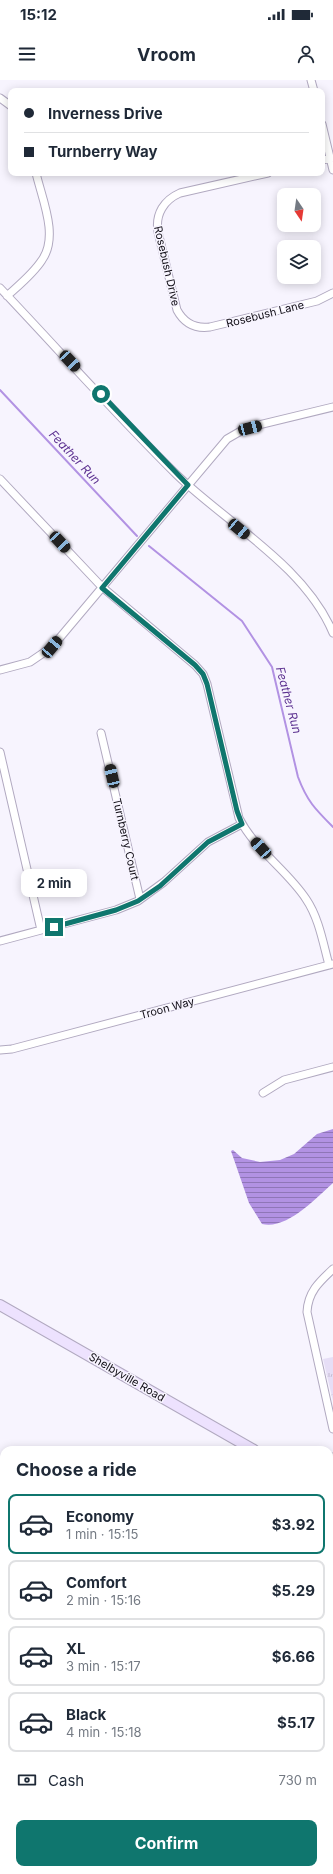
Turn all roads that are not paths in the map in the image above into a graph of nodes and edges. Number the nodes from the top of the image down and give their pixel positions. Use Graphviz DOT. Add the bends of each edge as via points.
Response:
graph roads {
  1 [pos="325,135"];
  2 [pos="331,158"];
  3 [pos="325,159"];
  4 [pos="333,170"];
  5 [pos="37,176"];
  6 [pos="255,176"];
  7 [pos="0,288"];
  8 [pos="333,293"];
  9 [pos="7,296"];
  10 [pos="195,326"];
  11 [pos="333,407"];
  12 [pos="0,479"];
  13 [pos="188,485"];
  14 [pos="102,588"];
  15 [pos="333,632"];
  16 [pos="0,670"];
  17 [pos="101,733"];
  18 [pos="0,752"];
  19 [pos="242,824"];
  20 [pos="140,899"];
  21 [pos="41,930"];
  22 [pos="0,941"];
  23 [pos="331,965"];
  24 [pos="0,1050"];
  25 [pos="333,1067"];
  26 [pos="263,1093"];
  27 [pos="333,1269"];
  28 [pos="0,1305"];
  29 [pos="331,1411"];
  30 [pos="333,1421"];
  31 [pos="333,1429"];
  32 [pos="247,1446"];
  1 -- 2 [label="street"];
  2 -- 3 [label="street"];
  2 -- 4 [label="street"];
  5 -- 9 [label="street" via="49,228 49,244 40,264"];
  6 -- 10 [label="street, Rosebush Drive" via="180,193 168,200 159,215 158,232 175,307 182,318"];
  7 -- 9 [label="street"];
  8 -- 10 [label="street, Rosebush Lane" via="317,301 213,327"];
  9 -- 13 [label="street"];
  11 -- 13 [label="street" via="246,428 234,434 220,446"];
  12 -- 14 [label="street"];
  13 -- 14 [label="street"];
  13 -- 15 [label="street" via="294,574 315,600"];
  14 -- 16 [label="street" via="45,654 27,664"];
  14 -- 19 [label="street" via="203,674"];
  17 -- 20 [label="street, Turnberry Court"];
  18 -- 21 [label="street"];
  19 -- 20 [label="street" via="208,842 160,886"];
  19 -- 23 [label="street" via="307,899 315,915"];
  20 -- 21 [label="street" via="116,910"];
  21 -- 22 [label="street"];
  23 -- 24 [label="street, Troon Way" via="12,1049"];
  25 -- 26 [label="street" via="284,1080"];
  27 -- 29 [label="street" via="311,1292 307,1312"];
  28 -- 32 [label="main road, Shelbyville Road"];
  29 -- 30 [label="street"];
  29 -- 31 [label="street"];
}
